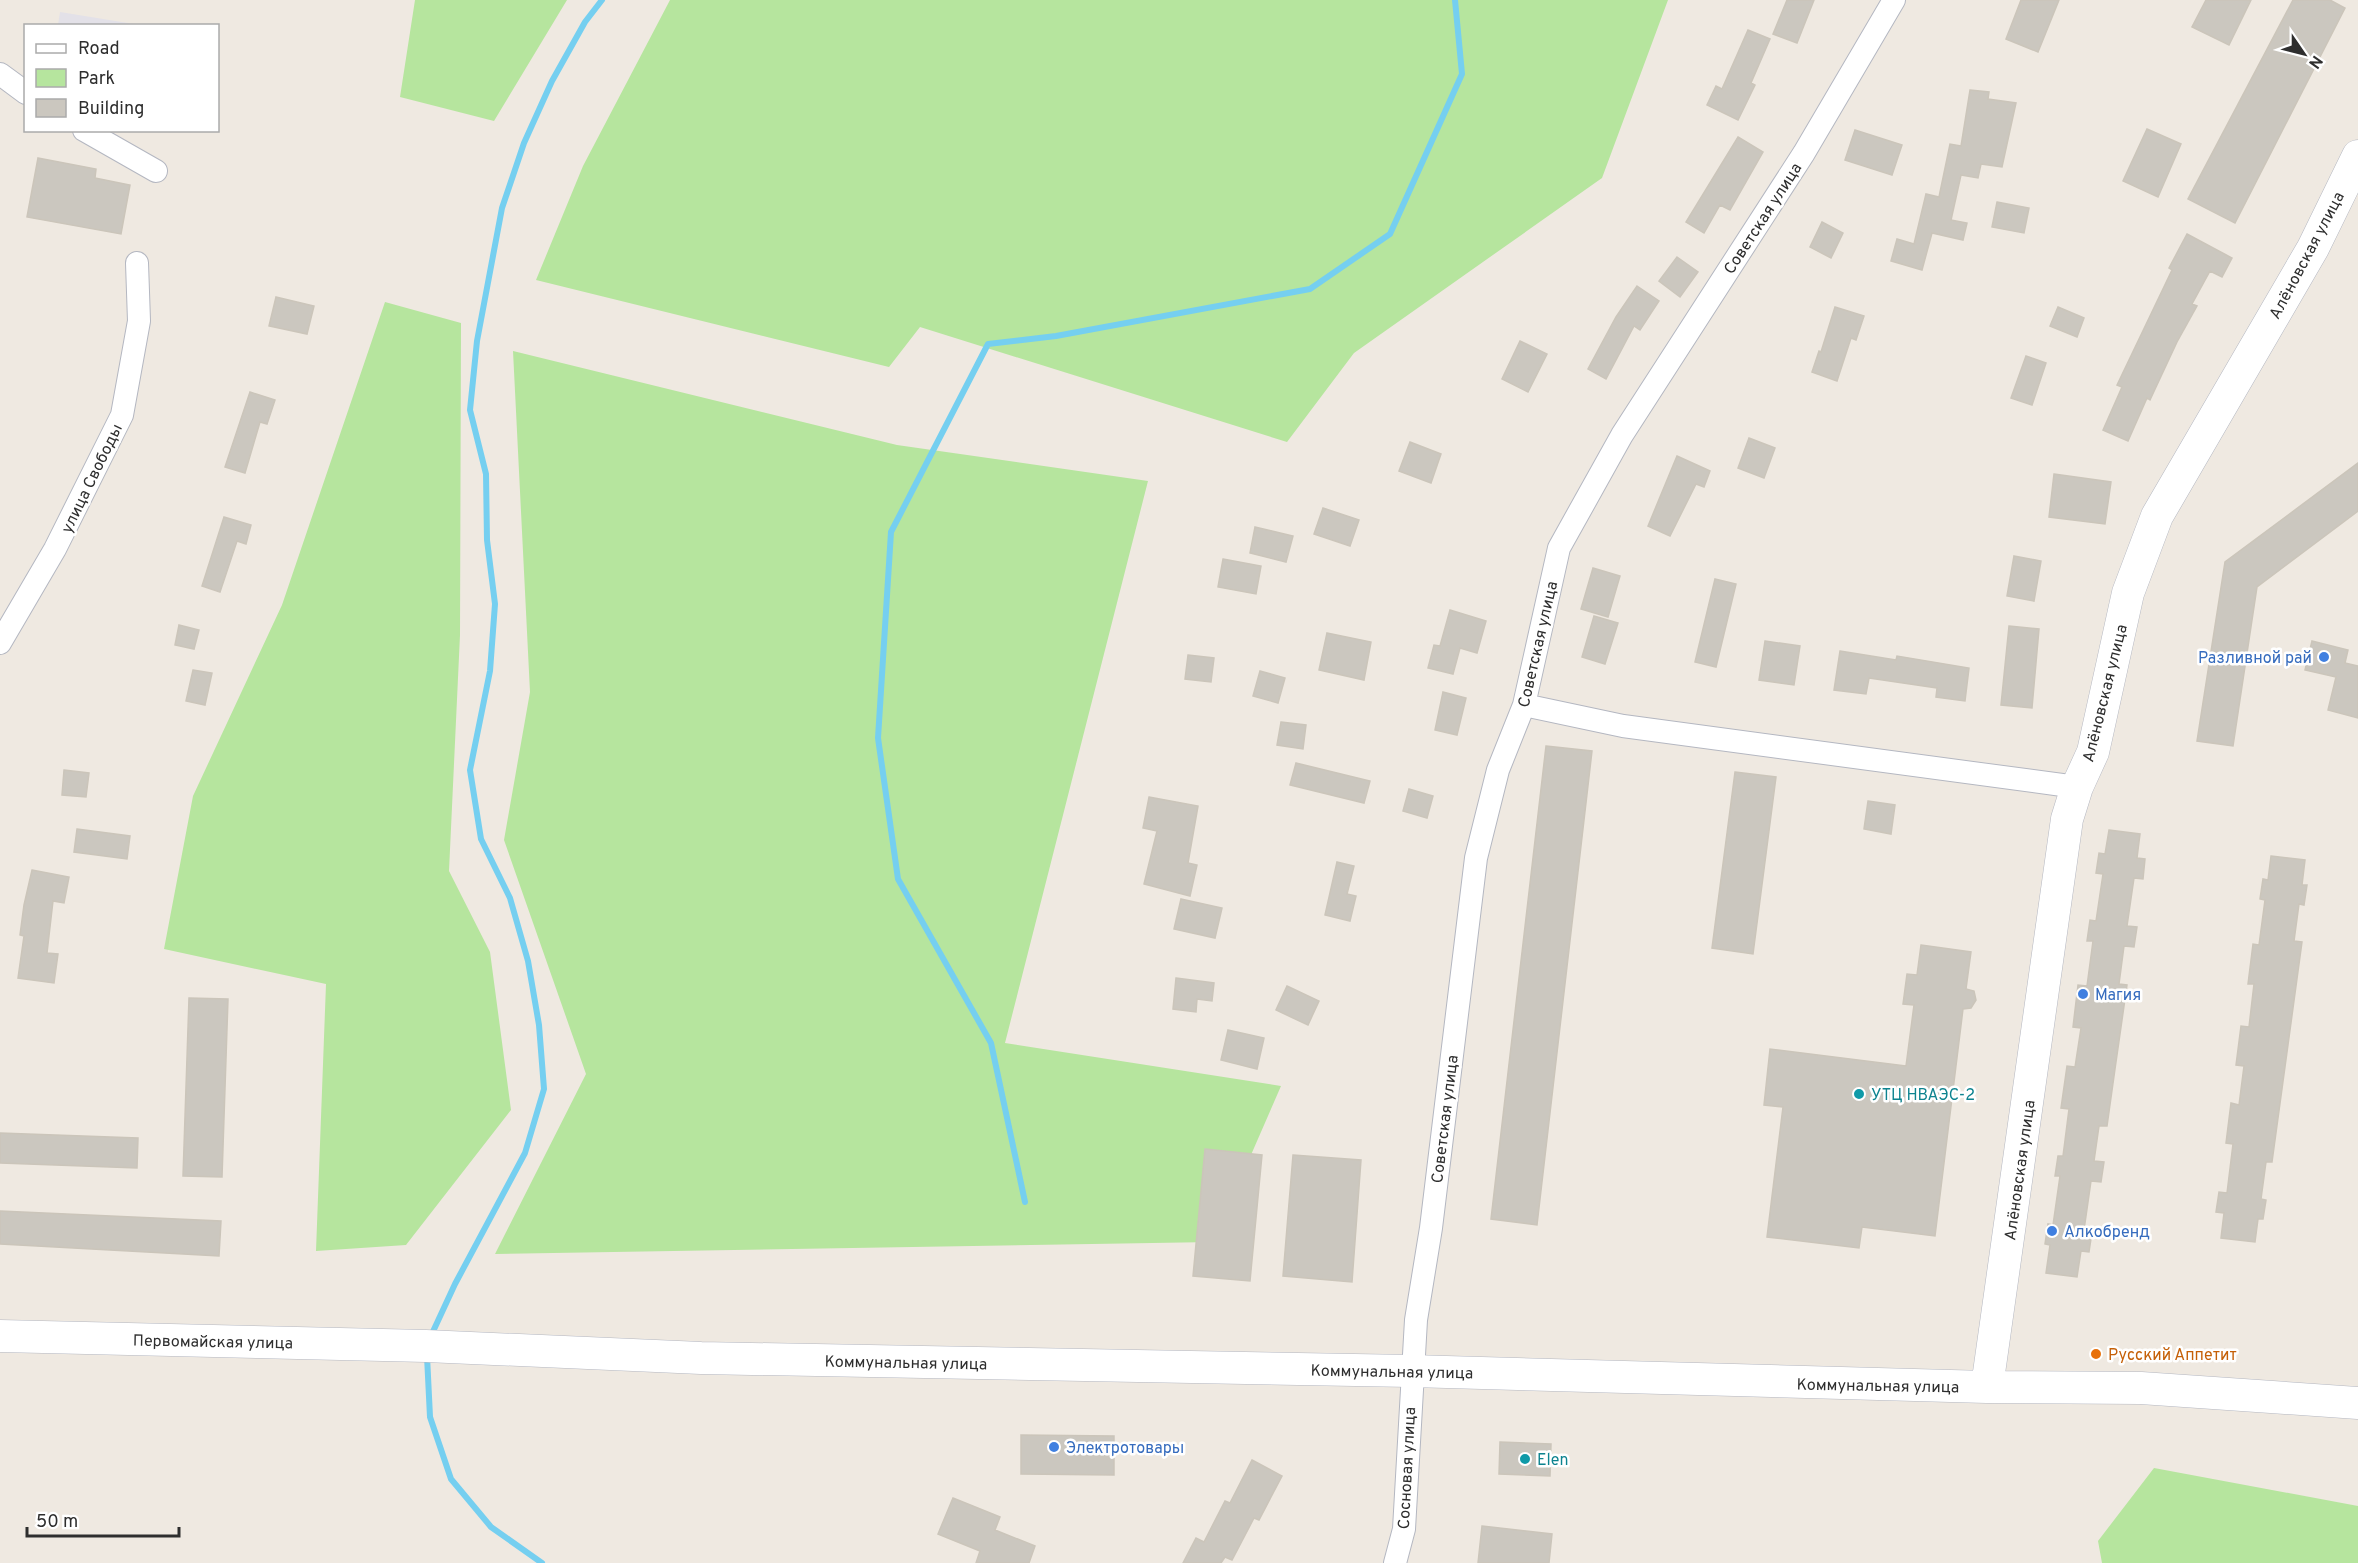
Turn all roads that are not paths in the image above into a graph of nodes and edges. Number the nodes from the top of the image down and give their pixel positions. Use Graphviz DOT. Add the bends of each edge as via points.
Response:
graph roads {
  1 [pos="1894,0"];
  2 [pos="0,74"];
  3 [pos="24,92"];
  4 [pos="88,132"];
  5 [pos="2358,156"];
  6 [pos="156,171"];
  7 [pos="137,263"];
  8 [pos="0,642"];
  9 [pos="1524,705"];
  10 [pos="2077,787"];
  11 [pos="0,1336"];
  12 [pos="426,1346"];
  13 [pos="1411,1371"];
  14 [pos="1987,1387"];
  15 [pos="2358,1403"];
  16 [pos="1395,1563"];
  1 -- 9 [label="street, Советская улица" via="1804,153 1622,435 1559,548"];
  2 -- 3 [label="street"];
  4 -- 6 [label="street"];
  5 -- 10 [label="street, Алёновская улица" via="2313,248 2157,516 2128,593 2093,752"];
  7 -- 8 [label="street, улица Свободы" via="139,321 122,415 55,549"];
  9 -- 10 [label="street" via="1623,726"];
  9 -- 13 [label="street, Советская улица" via="1498,770 1476,858"];
  10 -- 14 [label="street, Алёновская улица" via="2067,819"];
  11 -- 12 [label="street, Первомайская улица"];
  12 -- 13 [label="street, Коммунальная улица" via="701,1358"];
  13 -- 14 [label="street, Коммунальная улица"];
  13 -- 16 [label="street, Сосновая улица" via="1404,1529"];
  14 -- 15 [label="street, Коммунальная улица" via="2141,1388"];
}
